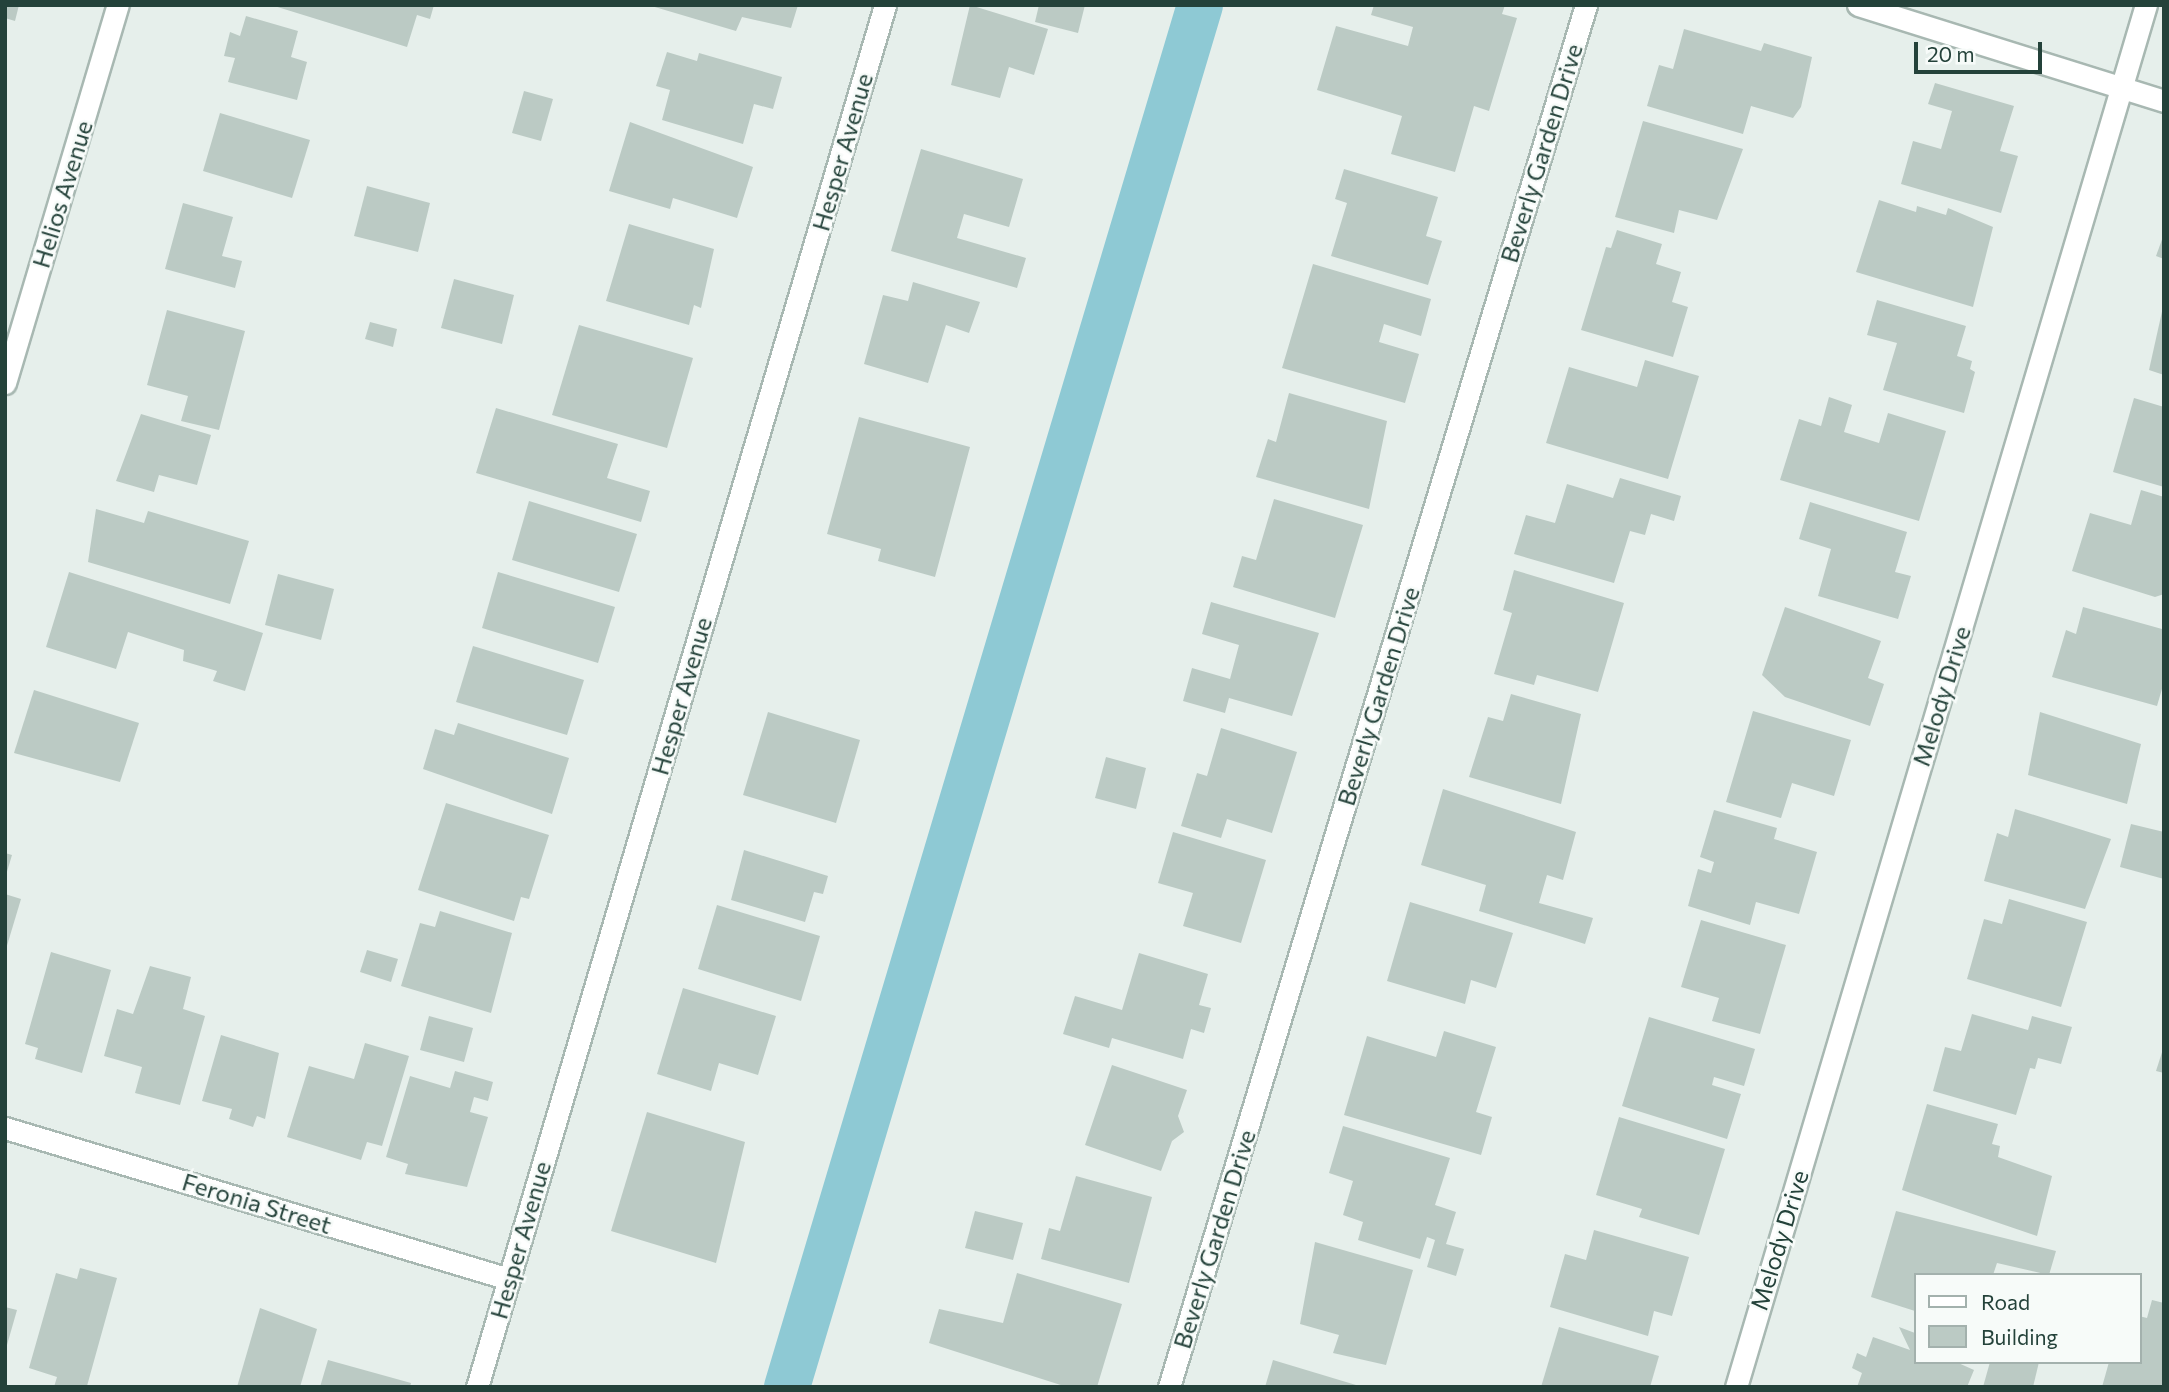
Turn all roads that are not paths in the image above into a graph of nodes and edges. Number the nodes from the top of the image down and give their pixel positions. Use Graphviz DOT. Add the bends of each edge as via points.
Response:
graph roads {
  1 [pos="118,5"];
  2 [pos="885,5"];
  3 [pos="1586,5"];
  4 [pos="1858,5"];
  5 [pos="2146,5"];
  6 [pos="2121,88"];
  7 [pos="2164,101"];
  8 [pos="5,383"];
  9 [pos="5,1128"];
  10 [pos="509,1279"];
  11 [pos="477,1387"];
  12 [pos="1169,1387"];
  13 [pos="1736,1387"];
  1 -- 8 [label="street, Helios Avenue"];
  2 -- 10 [label="street, Hesper Avenue"];
  3 -- 12 [label="street, Beverly Garden Drive"];
  4 -- 6 [label="street"];
  5 -- 6 [label="street, Melody Drive"];
  6 -- 7 [label="street"];
  6 -- 13 [label="street, Melody Drive"];
  9 -- 10 [label="street, Feronia Street"];
  10 -- 11 [label="street, Hesper Avenue"];
}
